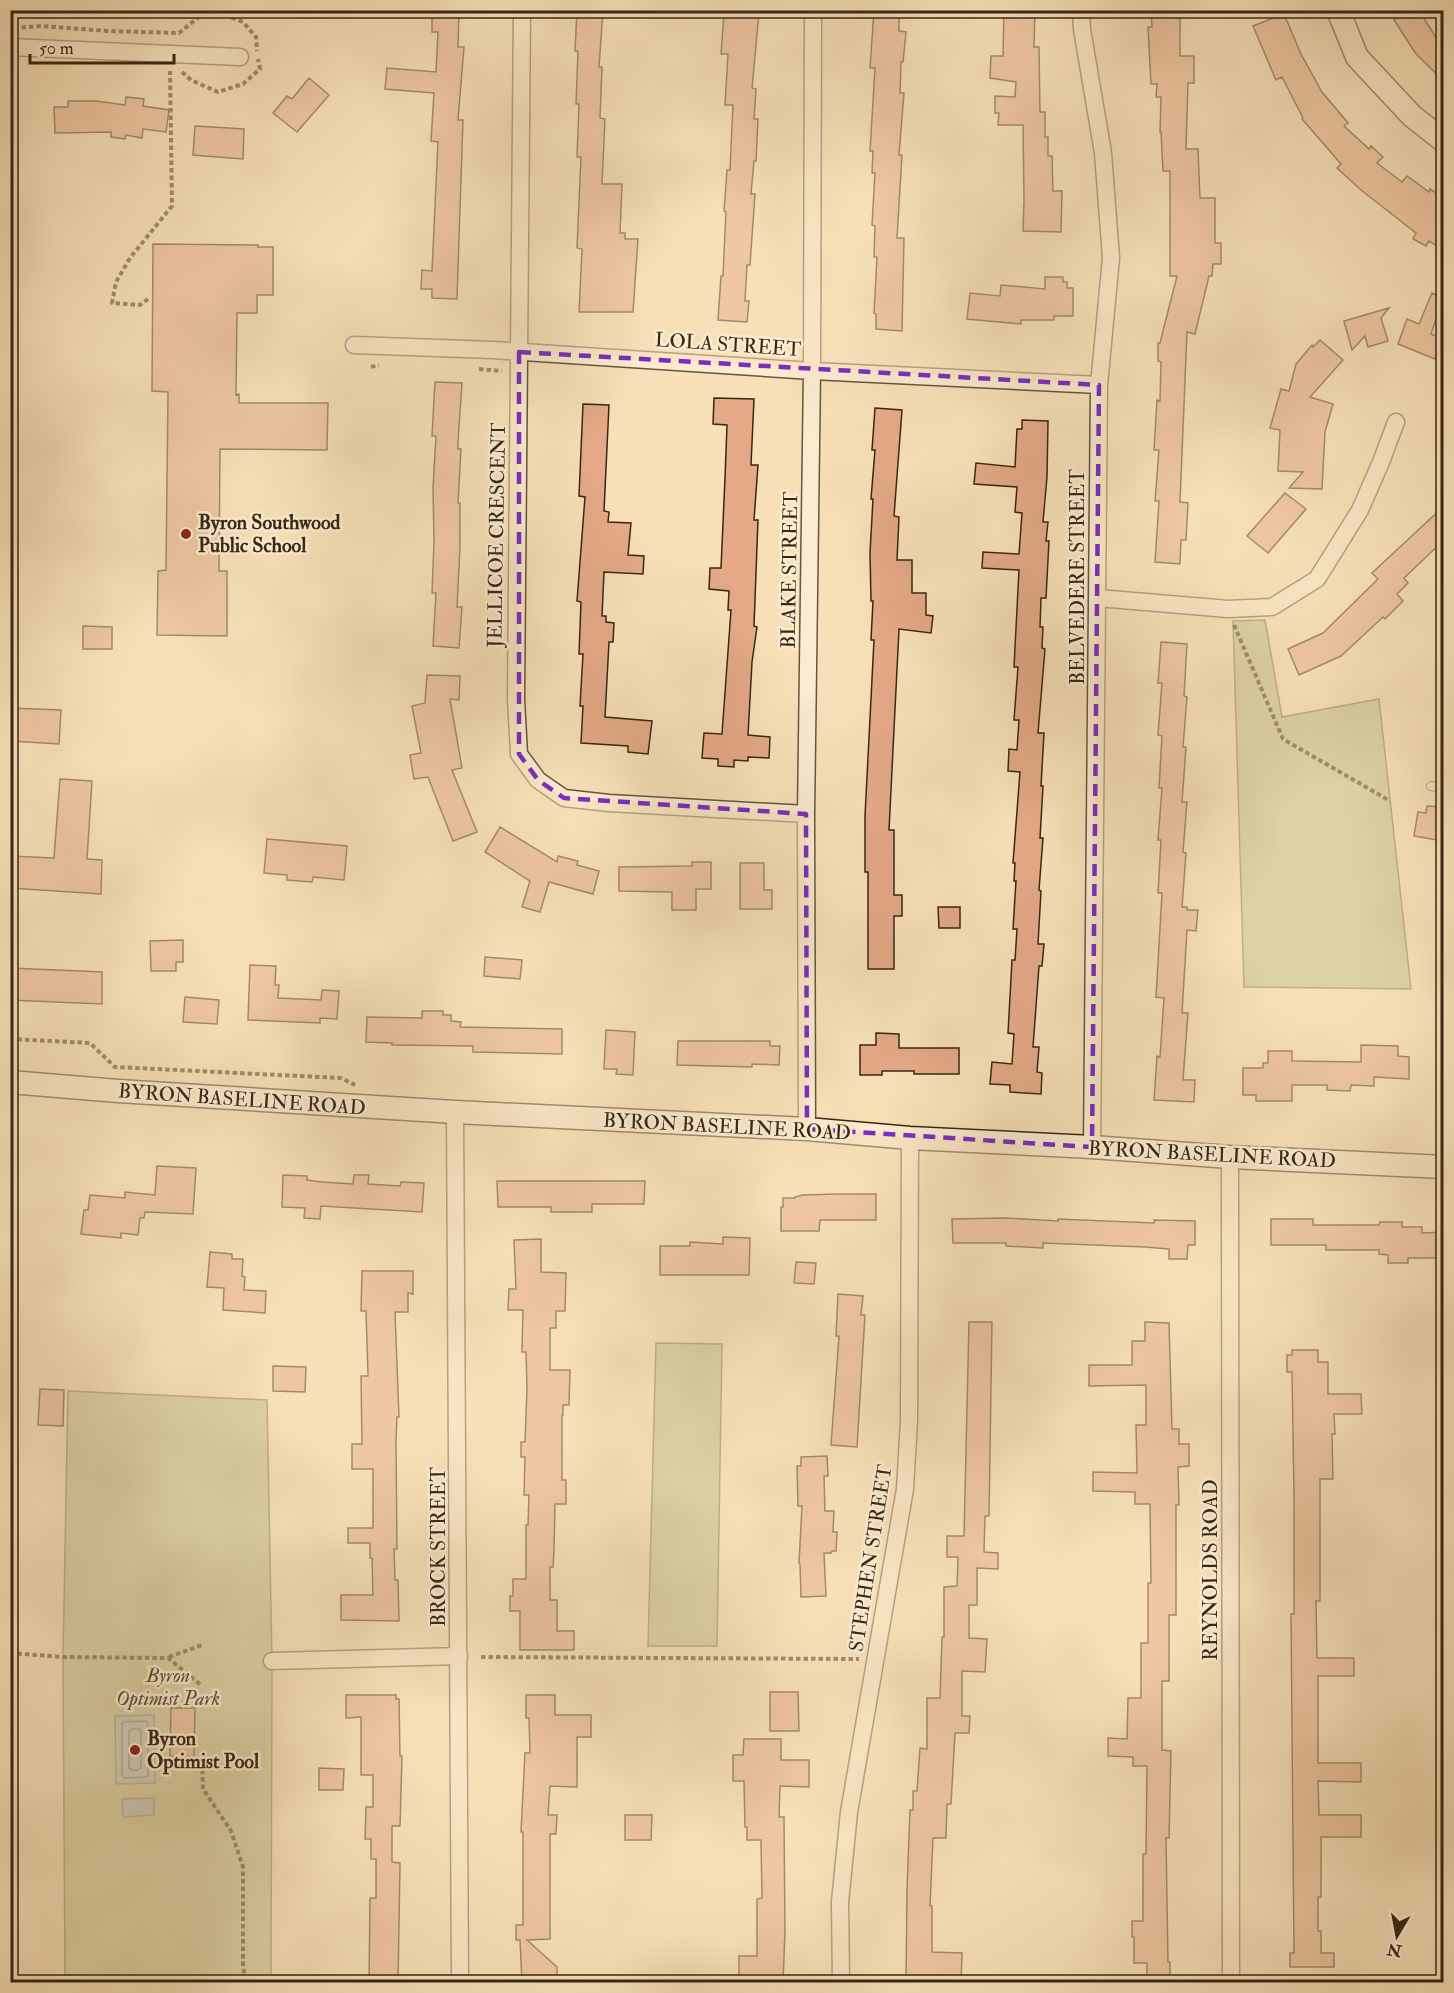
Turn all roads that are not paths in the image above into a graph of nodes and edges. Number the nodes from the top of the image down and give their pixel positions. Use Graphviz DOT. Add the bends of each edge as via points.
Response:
graph roads {
  1 [pos="522,10"];
  2 [pos="813,10"];
  3 [pos="1081,10"];
  4 [pos="1338,10"];
  5 [pos="10,47"];
  6 [pos="240,57"];
  7 [pos="1443,141"];
  8 [pos="354,345"];
  9 [pos="519,352"];
  10 [pos="812,371"];
  11 [pos="1100,385"];
  12 [pos="1396,422"];
  13 [pos="1098,598"];
  14 [pos="1431,786"];
  15 [pos="1443,788"];
  16 [pos="806,814"];
  17 [pos="10,1082"];
  18 [pos="455,1112"];
  19 [pos="807,1129"];
  20 [pos="910,1138"];
  21 [pos="1092,1147"];
  22 [pos="1230,1157"];
  23 [pos="1443,1167"];
  24 [pos="459,1656"];
  25 [pos="272,1661"];
  26 [pos="460,1983"];
  27 [pos="841,1983"];
  28 [pos="1232,1983"];
  1 -- 9 [label="street, JELLICOE CRESCENT"];
  2 -- 10 [label="street, BLAKE STREET"];
  3 -- 11 [label="street, BELVEDERE STREET" via="1103,153 1111,258"];
  4 -- 7 [label="main road" via="1357,57 1412,116"];
  5 -- 6 [label="street"];
  8 -- 9 [label="street, LOLA STREET"];
  9 -- 10 [label="street, LOLA STREET"];
  9 -- 16 [label="street, JELLICOE CRESCENT" via="519,753 538,780 564,798"];
  10 -- 11 [label="street, LOLA STREET"];
  10 -- 16 [label="street, BLAKE STREET"];
  11 -- 13 [label="street, BELVEDERE STREET"];
  12 -- 13 [label="street" via="1360,510 1317,579 1272,607 1228,609"];
  13 -- 21 [label="street, BELVEDERE STREET"];
  14 -- 15 [label="lane"];
  16 -- 19 [label="street, BLAKE STREET"];
  17 -- 18 [label="main road, BYRON BASELINE ROAD"];
  18 -- 19 [label="main road, BYRON BASELINE ROAD"];
  18 -- 24 [label="street, BROCK STREET"];
  19 -- 20 [label="main road, BYRON BASELINE ROAD"];
  20 -- 21 [label="main road, BYRON BASELINE ROAD"];
  20 -- 27 [label="street, STEPHEN STREET" via="909,1421 905,1489 849,1812 840,1902"];
  21 -- 22 [label="main road, BYRON BASELINE ROAD"];
  22 -- 23 [label="main road, BYRON BASELINE ROAD"];
  22 -- 28 [label="street, REYNOLDS ROAD"];
  24 -- 25 [label="street"];
  24 -- 26 [label="street, BROCK STREET"];
}
